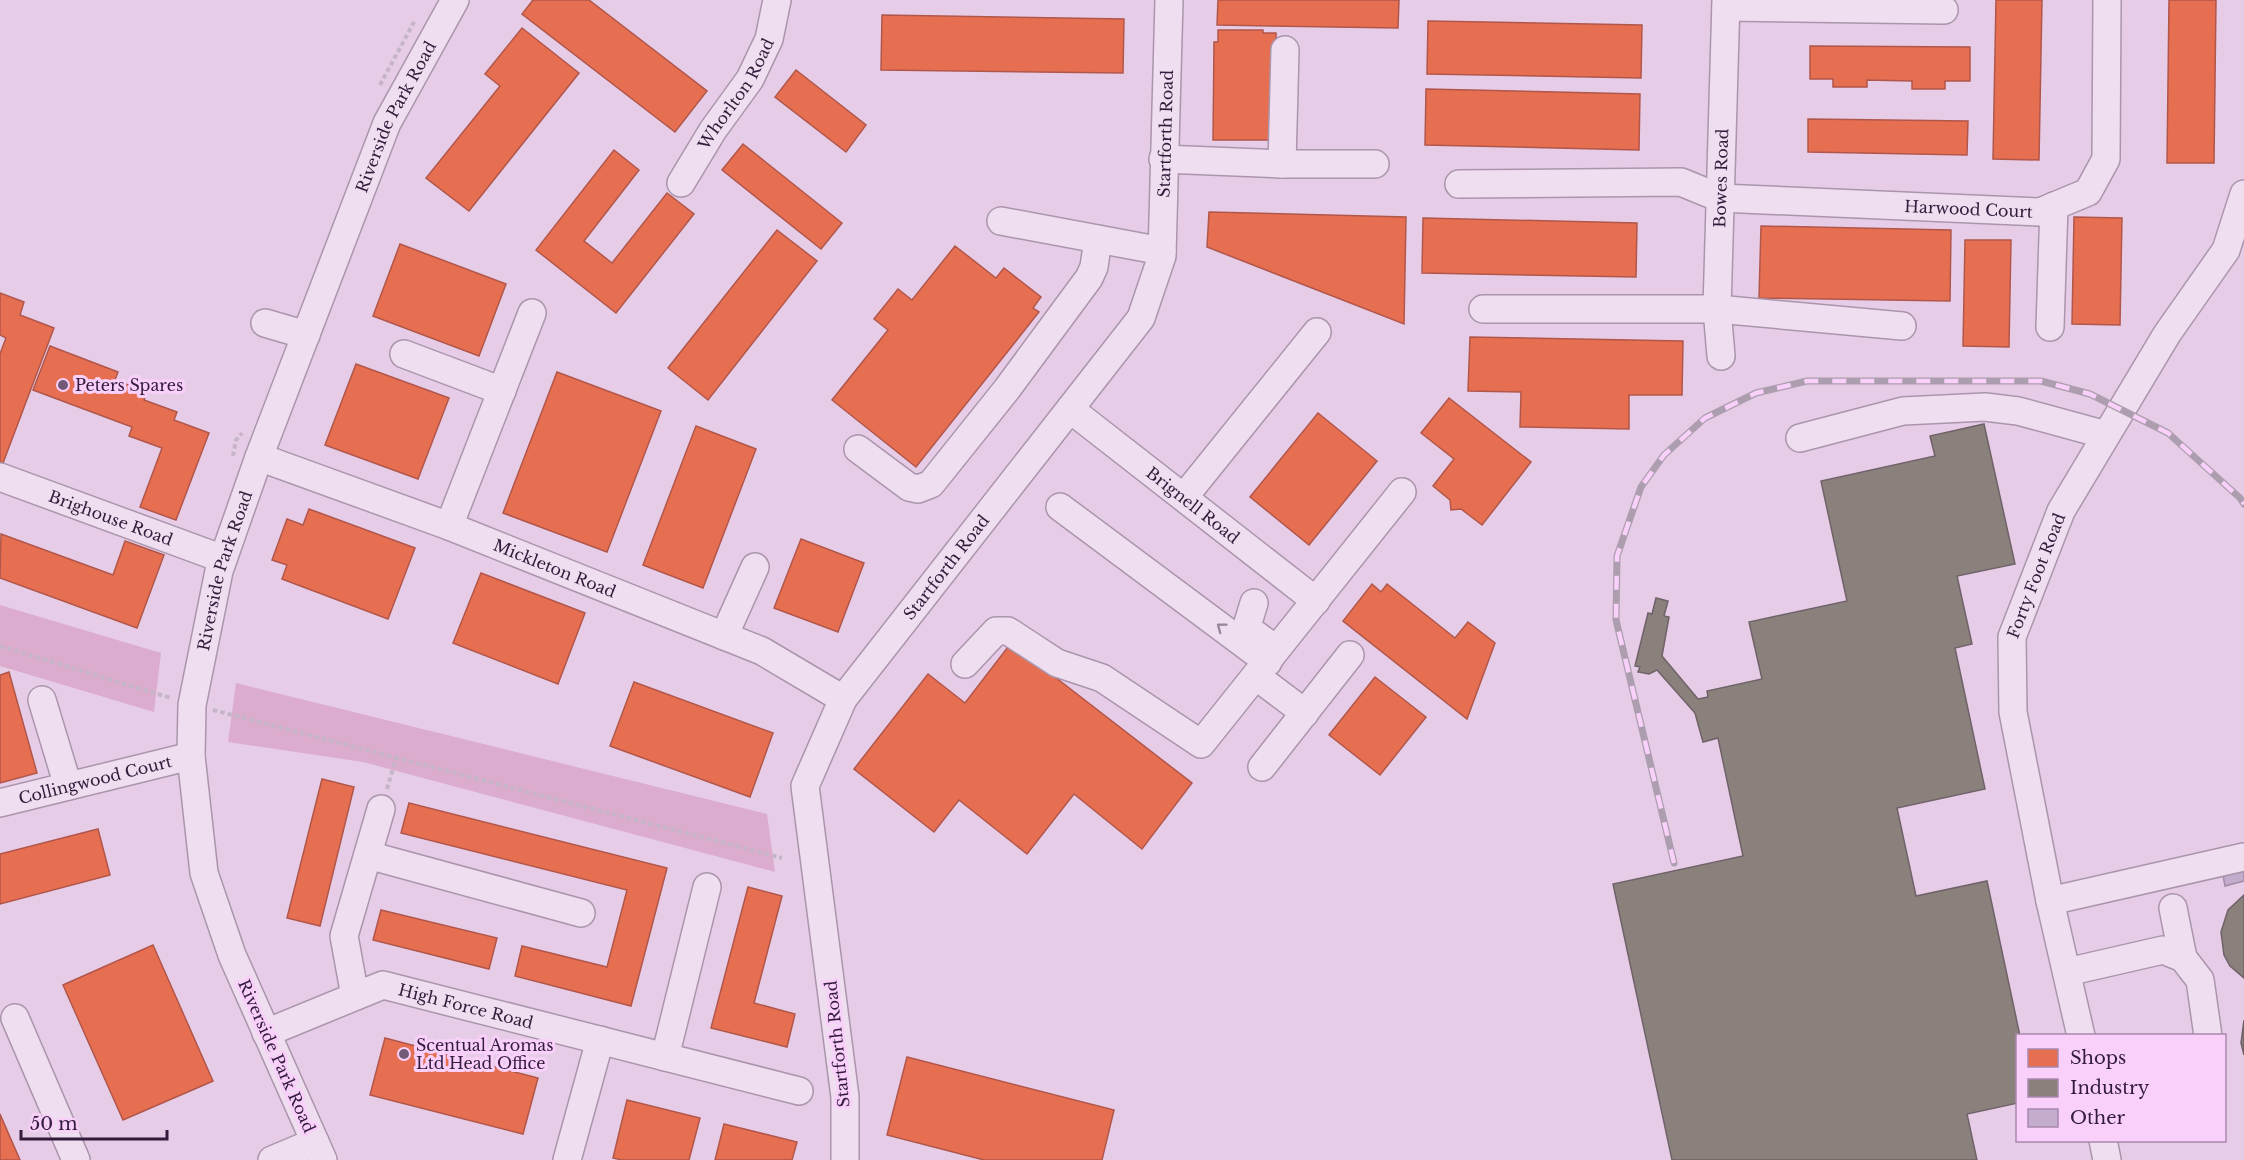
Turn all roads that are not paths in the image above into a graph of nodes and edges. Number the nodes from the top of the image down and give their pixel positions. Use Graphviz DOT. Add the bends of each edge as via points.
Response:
graph roads {
  1 [pos="455,0"];
  2 [pos="777,0"];
  3 [pos="1169,0"];
  4 [pos="2107,0"];
  5 [pos="1726,3"];
  6 [pos="1944,10"];
  7 [pos="1284,50"];
  8 [pos="1163,159"];
  9 [pos="1282,164"];
  10 [pos="1375,164"];
  11 [pos="681,183"];
  12 [pos="1459,184"];
  13 [pos="2244,194"];
  14 [pos="1720,198"];
  15 [pos="2054,206"];
  16 [pos="1001,221"];
  17 [pos="1098,239"];
  18 [pos="1162,250"];
  19 [pos="1483,309"];
  20 [pos="1717,309"];
  21 [pos="532,314"];
  22 [pos="265,322"];
  23 [pos="1902,326"];
  24 [pos="2050,327"];
  25 [pos="1317,332"];
  26 [pos="306,335"];
  27 [pos="404,354"];
  28 [pos="1721,356"];
  29 [pos="502,391"];
  30 [pos="1070,409"];
  31 [pos="2106,435"];
  32 [pos="1800,438"];
  33 [pos="858,449"];
  34 [pos="259,457"];
  35 [pos="0,477"];
  36 [pos="1402,492"];
  37 [pos="1184,497"];
  38 [pos="1060,507"];
  39 [pos="449,526"];
  40 [pos="223,559"];
  41 [pos="755,567"];
  42 [pos="1316,601"];
  43 [pos="1254,603"];
  44 [pos="724,636"];
  45 [pos="1350,655"];
  46 [pos="965,664"];
  47 [pos="1265,665"];
  48 [pos="843,699"];
  49 [pos="42,700"];
  50 [pos="1305,713"];
  51 [pos="191,756"];
  52 [pos="1262,767"];
  53 [pos="68,786"];
  54 [pos="0,803"];
  55 [pos="381,809"];
  56 [pos="368,855"];
  57 [pos="2244,857"];
  58 [pos="707,887"];
  59 [pos="2050,901"];
  60 [pos="2173,908"];
  61 [pos="581,913"];
  62 [pos="2183,958"];
  63 [pos="2067,972"];
  64 [pos="355,996"];
  65 [pos="15,1018"];
  66 [pos="266,1032"];
  67 [pos="2081,1034"];
  68 [pos="2208,1034"];
  69 [pos="600,1040"];
  70 [pos="664,1057"];
  71 [pos="799,1091"];
  72 [pos="2103,1142"];
  73 [pos="319,1151"];
  74 [pos="76,1160"];
  75 [pos="272,1160"];
  76 [pos="567,1160"];
  77 [pos="845,1160"];
  78 [pos="2107,1160"];
  1 -- 26 [label="street, Riverside Park Road" via="387,123"];
  2 -- 11 [label="street, Whorlton Road" via="770,39 750,79"];
  3 -- 8 [label="street, Startforth Road"];
  4 -- 15 [label="street, Harwood Court" via="2106,159 2088,192"];
  5 -- 6 [label="street"];
  5 -- 14 [label="street, Bowes Road"];
  7 -- 9 [label="street"];
  8 -- 9 [label="street"];
  8 -- 18 [label="street, Startforth Road"];
  9 -- 10 [label="street"];
  12 -- 14 [label="street, Harwood Court" via="1681,182"];
  13 -- 31 [label="street, Forty Foot Road" via="2226,250"];
  14 -- 15 [label="street, Harwood Court" via="2040,212"];
  14 -- 20 [label="street, Bowes Road"];
  15 -- 24 [label="street"];
  16 -- 17 [label="street"];
  17 -- 18 [label="street"];
  17 -- 33 [label="street" via="1089,279 931,484 918,489 909,487"];
  18 -- 30 [label="street, Startforth Road" via="1141,318"];
  19 -- 20 [label="street"];
  20 -- 23 [label="street"];
  20 -- 28 [label="street, Bowes Road"];
  21 -- 29 [label="street"];
  22 -- 26 [label="street"];
  25 -- 37 [label="street"];
  26 -- 34 [label="street, Riverside Park Road"];
  27 -- 29 [label="street"];
  29 -- 39 [label="street"];
  30 -- 37 [label="street, Brignell Road"];
  30 -- 48 [label="street, Startforth Road"];
  31 -- 32 [label="street" via="2018,411 1986,407 1903,411"];
  31 -- 59 [label="street, Forty Foot Road" via="2061,511 2012,637 2013,712"];
  34 -- 39 [label="street, Mickleton Road"];
  34 -- 40 [label="street, Riverside Park Road"];
  35 -- 40 [label="street, Brighouse Road"];
  36 -- 42 [label="street"];
  37 -- 42 [label="street, Brignell Road"];
  47 -- 38 [label="street, one-way"];
  39 -- 44 [label="street, Mickleton Road"];
  40 -- 51 [label="street, Riverside Park Road" via="178,700"];
  41 -- 44 [label="street"];
  42 -- 47 [label="street"];
  43 -- 47 [label="street" via="1247,626"];
  44 -- 48 [label="street, Mickleton Road" via="762,651"];
  45 -- 50 [label="street"];
  46 -- 47 [label="street" via="996,631 1008,631 1057,663 1102,678 1201,744"];
  47 -- 50 [label="street"];
  48 -- 77 [label="street, Startforth Road" via="805,786 845,1097"];
  49 -- 53 [label="street"];
  50 -- 52 [label="street"];
  51 -- 53 [label="street, Collingwood Court"];
  51 -- 66 [label="street, Riverside Park Road" via="204,873 232,955"];
  53 -- 54 [label="street, Collingwood Court"];
  55 -- 56 [label="street"];
  56 -- 61 [label="street"];
  56 -- 64 [label="street" via="344,936"];
  57 -- 59 [label="street"];
  58 -- 70 [label="street"];
  59 -- 63 [label="street, Forty Foot Road"];
  60 -- 62 [label="street"];
  62 -- 63 [label="street" via="2163,950"];
  62 -- 68 [label="street" via="2199,980"];
  63 -- 67 [label="street, Forty Foot Road"];
  64 -- 66 [label="street, High Force Road"];
  64 -- 69 [label="street, High Force Road" via="383,985"];
  65 -- 74 [label="street"];
  66 -- 73 [label="street, Riverside Park Road"];
  69 -- 70 [label="street, High Force Road"];
  69 -- 76 [label="street"];
  70 -- 71 [label="street, High Force Road"];
  72 -- 78 [label="street"];
  73 -- 75 [label="street"];
}
